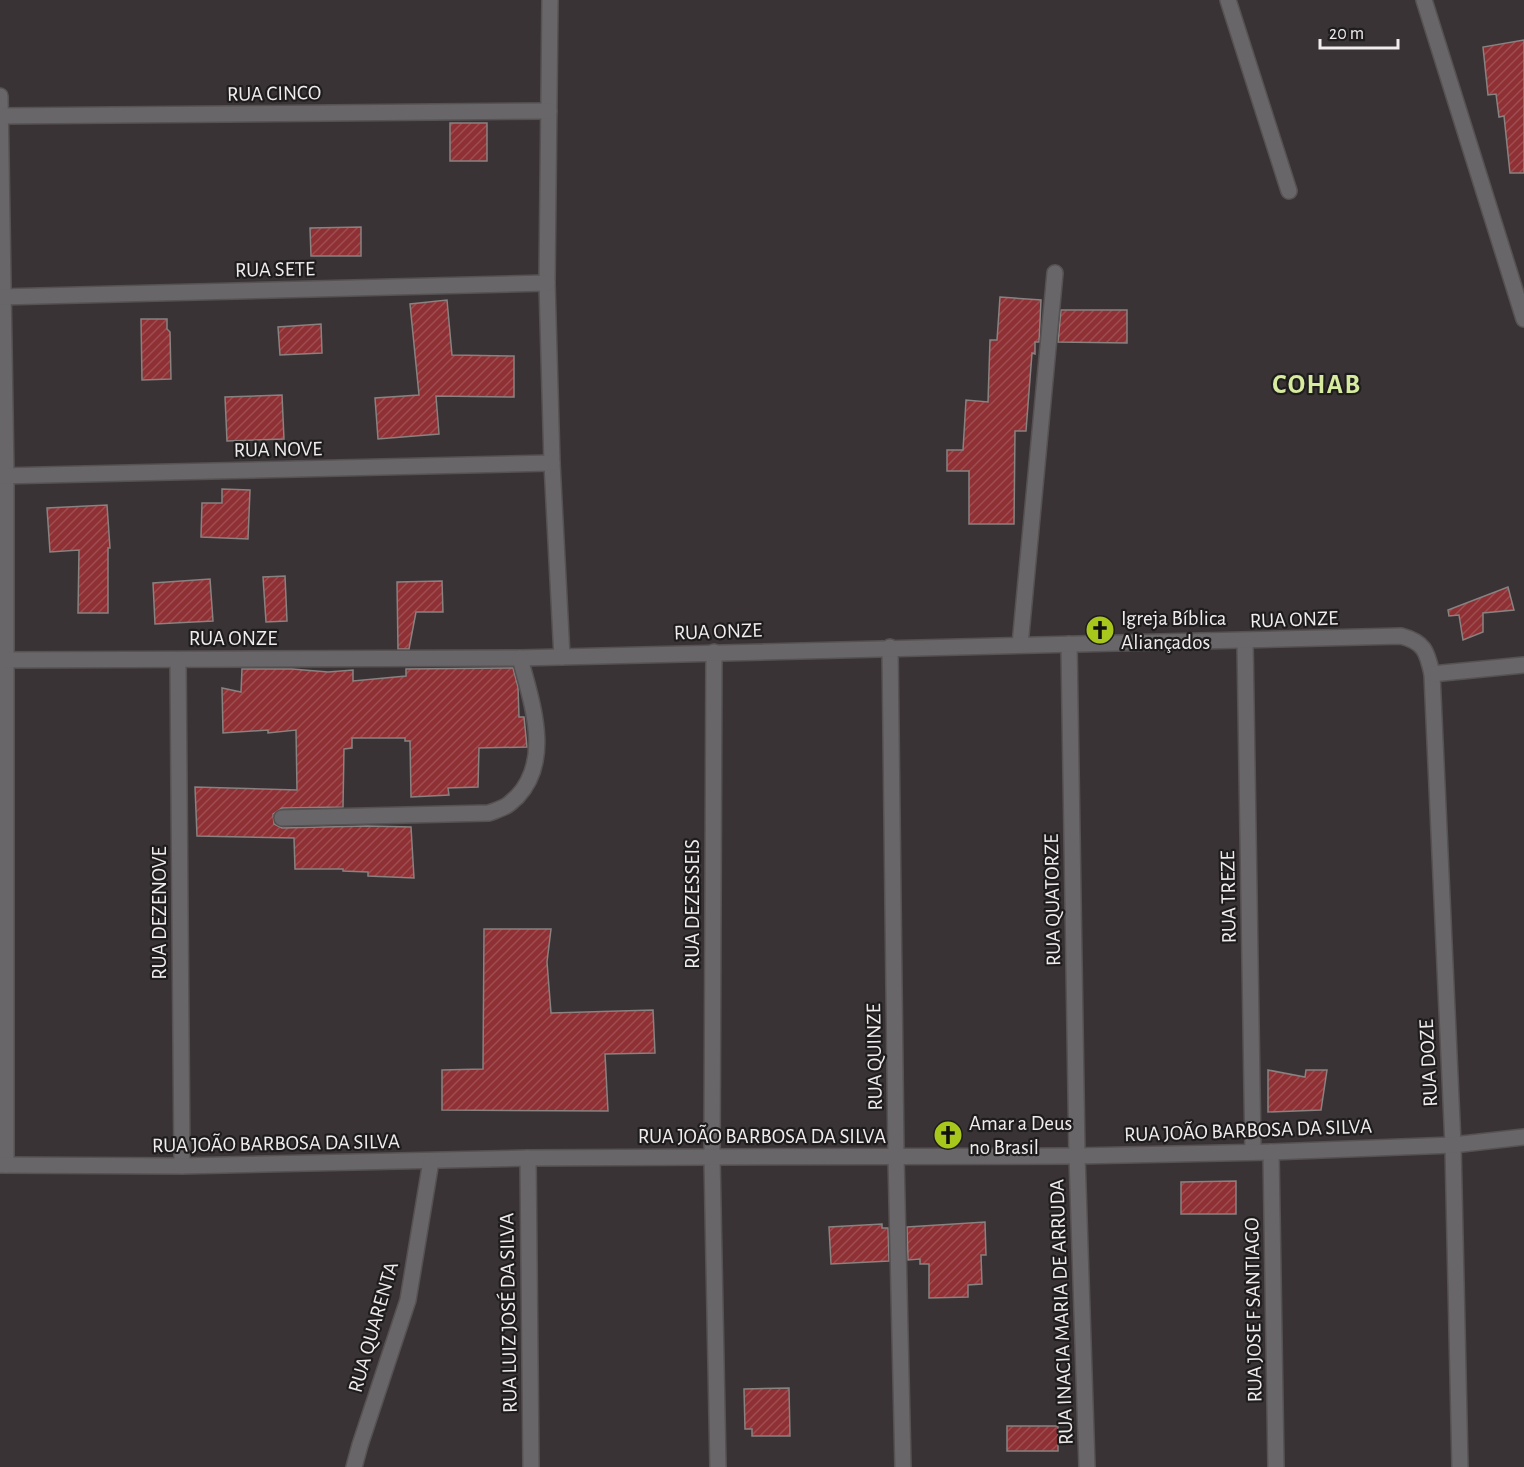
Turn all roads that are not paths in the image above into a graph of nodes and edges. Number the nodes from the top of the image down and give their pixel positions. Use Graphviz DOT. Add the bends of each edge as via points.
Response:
graph roads {
  1 [pos="550,0"];
  2 [pos="1228,0"];
  3 [pos="1424,0"];
  4 [pos="0,96"];
  5 [pos="549,111"];
  6 [pos="0,116"];
  7 [pos="1289,191"];
  8 [pos="1055,273"];
  9 [pos="547,283"];
  10 [pos="2,297"];
  11 [pos="1524,319"];
  12 [pos="552,463"];
  13 [pos="3,476"];
  14 [pos="1245,641"];
  15 [pos="1069,644"];
  16 [pos="1020,645"];
  17 [pos="890,647"];
  18 [pos="714,652"];
  19 [pos="562,657"];
  20 [pos="1429,657"];
  21 [pos="520,658"];
  22 [pos="3,660"];
  23 [pos="178,660"];
  24 [pos="1524,665"];
  25 [pos="1432,674"];
  26 [pos="282,818"];
  27 [pos="1524,1137"];
  28 [pos="1453,1145"];
  29 [pos="1253,1152"];
  30 [pos="1271,1152"];
  31 [pos="1077,1156"];
  32 [pos="712,1157"];
  33 [pos="896,1157"];
  34 [pos="528,1158"];
  35 [pos="431,1161"];
  36 [pos="3,1165"];
  37 [pos="182,1166"];
  38 [pos="354,1467"];
  39 [pos="531,1467"];
  40 [pos="718,1467"];
  41 [pos="903,1467"];
  42 [pos="1087,1467"];
  43 [pos="1276,1467"];
  44 [pos="1460,1467"];
  1 -- 5 [label="street"];
  2 -- 7 [label="street"];
  3 -- 11 [label="street"];
  4 -- 6 [label="street"];
  5 -- 6 [label="street, RUA CINCO"];
  5 -- 9 [label="street"];
  6 -- 10 [label="street"];
  8 -- 16 [label="street"];
  9 -- 10 [label="street, RUA SETE"];
  9 -- 12 [label="street"];
  10 -- 13 [label="street"];
  12 -- 13 [label="street, RUA NOVE"];
  12 -- 19 [label="street"];
  13 -- 22 [label="street"];
  14 -- 15 [label="street, RUA ONZE"];
  14 -- 20 [label="street, RUA ONZE" via="1401,636 1423,646"];
  14 -- 29 [label="street, RUA TREZE"];
  15 -- 16 [label="street, RUA ONZE"];
  15 -- 31 [label="street, RUA QUATORZE"];
  16 -- 17 [label="street, RUA ONZE"];
  17 -- 18 [label="street, RUA ONZE"];
  17 -- 33 [label="street, RUA QUINZE"];
  18 -- 19 [label="street, RUA ONZE"];
  18 -- 32 [label="street, RUA DEZESSEIS"];
  19 -- 21 [label="street, RUA ONZE"];
  20 -- 25 [label="street, RUA DOZE"];
  21 -- 23 [label="street, RUA ONZE"];
  21 -- 26 [label="street" via="536,721 537,743 534,770 524,789 508,806 489,813"];
  22 -- 23 [label="street, RUA ONZE"];
  22 -- 36 [label="street"];
  23 -- 37 [label="street, RUA DEZENOVE"];
  24 -- 25 [label="street"];
  25 -- 28 [label="street, RUA DOZE"];
  27 -- 28 [label="street, RUA JOÃO BARBOSA DA SILVA"];
  28 -- 30 [label="street, RUA JOÃO BARBOSA DA SILVA"];
  28 -- 44 [label="street, RUA DOZE"];
  29 -- 30 [label="street, RUA JOÃO BARBOSA DA SILVA"];
  29 -- 31 [label="street, RUA JOÃO BARBOSA DA SILVA"];
  30 -- 43 [label="street, RUA JOSE F SANTIAGO"];
  31 -- 33 [label="street, RUA JOÃO BARBOSA DA SILVA"];
  31 -- 42 [label="street, RUA INACIA MARIA DE ARRUDA"];
  32 -- 33 [label="street, RUA JOÃO BARBOSA DA SILVA"];
  32 -- 34 [label="street, RUA JOÃO BARBOSA DA SILVA"];
  32 -- 40 [label="street, RUA DEZESSEIS"];
  33 -- 41 [label="street, RUA QUINZE"];
  34 -- 35 [label="street, RUA JOÃO BARBOSA DA SILVA"];
  34 -- 39 [label="street, RUA LUIZ JOSÉ DA SILVA"];
  35 -- 37 [label="street, RUA JOÃO BARBOSA DA SILVA"];
  35 -- 38 [label="street, RUA QUARENTA" via="408,1300"];
  36 -- 37 [label="street, RUA JOÃO BARBOSA DA SILVA"];
}
